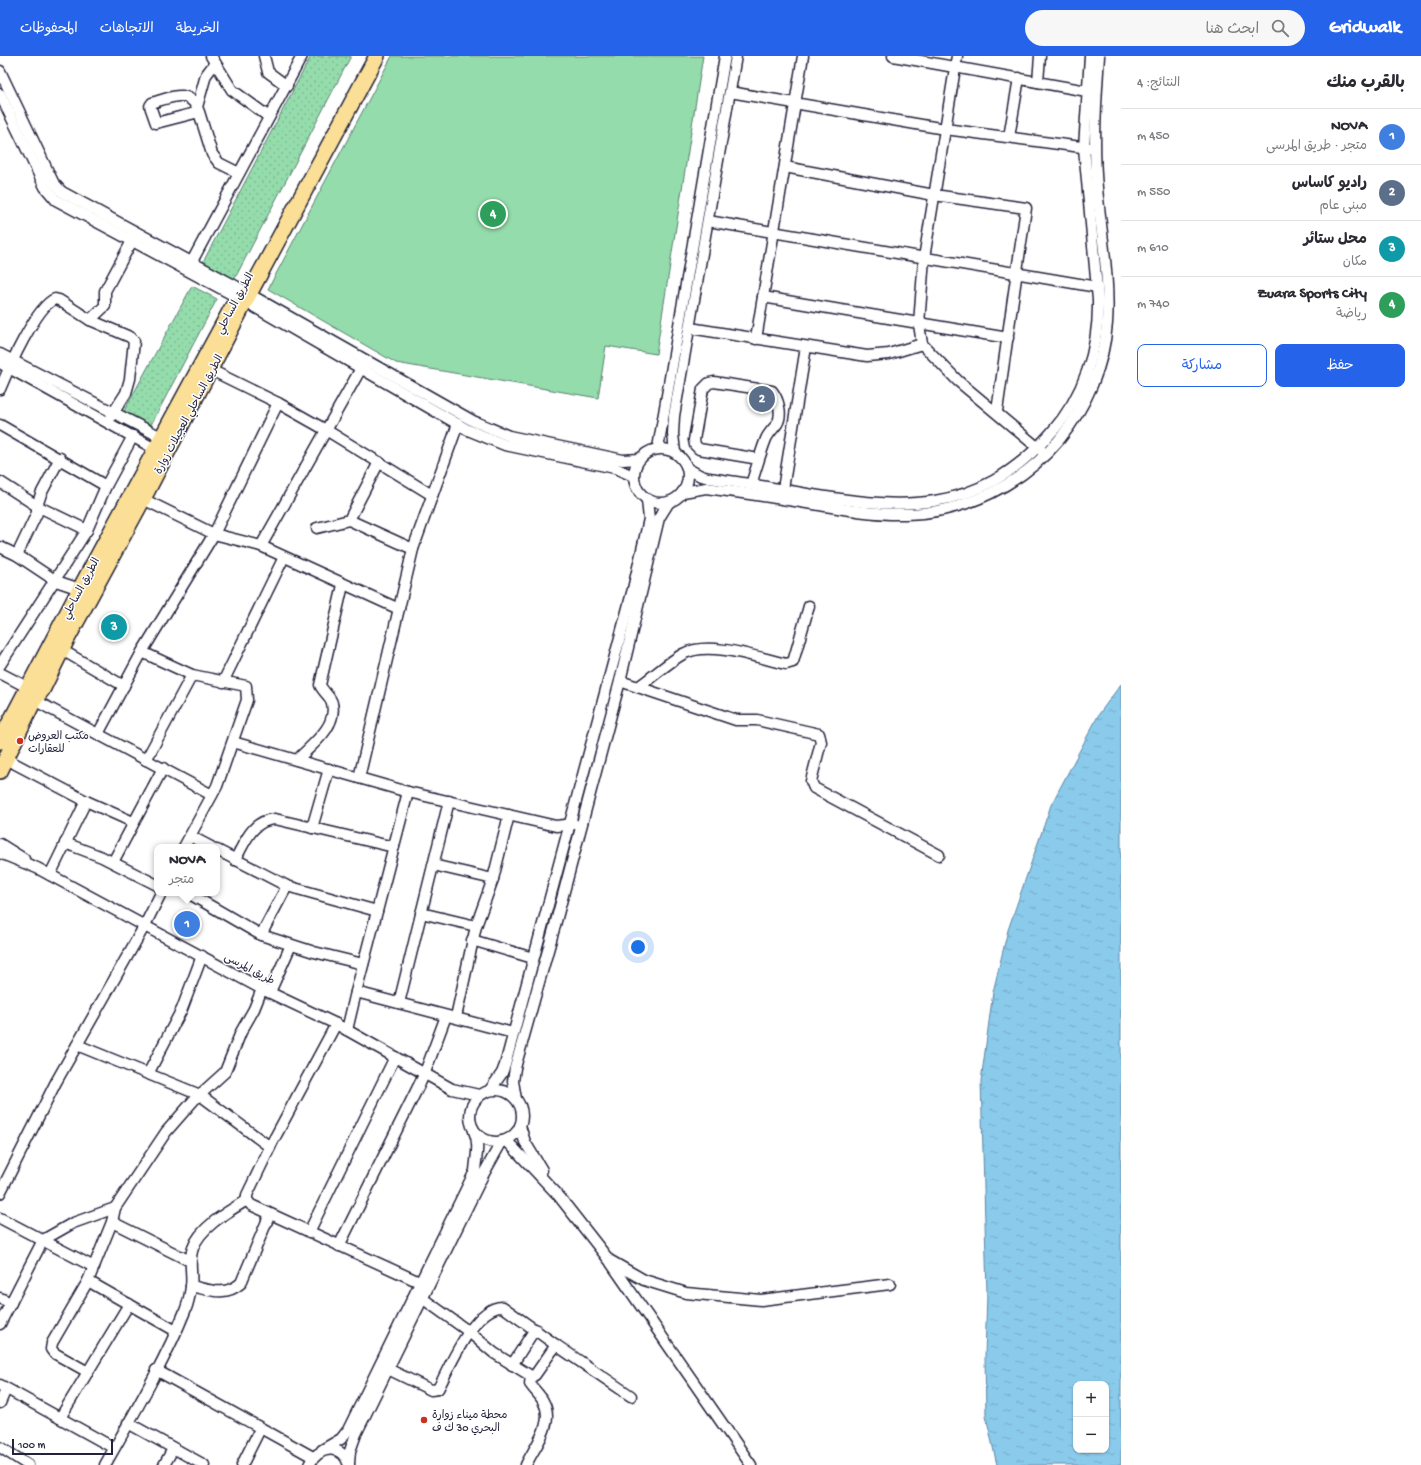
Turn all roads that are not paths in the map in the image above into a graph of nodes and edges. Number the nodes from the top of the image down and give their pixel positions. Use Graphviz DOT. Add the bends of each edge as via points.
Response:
graph roads {
  1 [pos="264,56"];
  2 [pos="302,56"];
  3 [pos="366,56"];
  4 [pos="377,56"];
  5 [pos="725,56"];
  6 [pos="736,56"];
  7 [pos="803,56"];
  8 [pos="893,56"];
  9 [pos="957,56"];
  10 [pos="1040,56"];
  11 [pos="1090,56"];
  12 [pos="1099,56"];
  13 [pos="213,60"];
  14 [pos="955,67"];
  15 [pos="0,71"];
  16 [pos="1019,78"];
  17 [pos="1038,82"];
  18 [pos="286,86"];
  19 [pos="1087,91"];
  20 [pos="730,92"];
  21 [pos="0,94"];
  22 [pos="795,104"];
  23 [pos="270,118"];
  24 [pos="945,128"];
  25 [pos="1009,137"];
  26 [pos="1095,147"];
  27 [pos="1084,148"];
  28 [pos="785,167"];
  29 [pos="239,173"];
  30 [pos="934,195"];
  31 [pos="708,220"];
  32 [pos="124,232"];
  33 [pos="774,232"];
  34 [pos="132,241"];
  35 [pos="694,244"];
  36 [pos="704,246"];
  37 [pos="924,258"];
  38 [pos="189,266"];
  39 [pos="1017,274"];
  40 [pos="1097,287"];
  41 [pos="243,296"];
  42 [pos="763,297"];
  43 [pos="90,320"];
  44 [pos="919,324"];
  45 [pos="690,328"];
  46 [pos="1008,338"];
  47 [pos="756,339"];
  48 [pos="922,344"];
  49 [pos="806,348"];
  50 [pos="0,354"];
  51 [pos="0,363"];
  52 [pos="11,364"];
  53 [pos="363,364"];
  54 [pos="211,370"];
  55 [pos="0,389"];
  56 [pos="278,403"];
  57 [pos="997,411"];
  58 [pos="111,417"];
  59 [pos="458,424"];
  60 [pos="0,425"];
  61 [pos="326,430"];
  62 [pos="133,436"];
  63 [pos="498,437"];
  64 [pos="158,443"];
  65 [pos="658,448"];
  66 [pos="1042,451"];
  67 [pos="675,452"];
  68 [pos="60,458"];
  69 [pos="639,459"];
  70 [pos="759,459"];
  71 [pos="379,462"];
  72 [pos="688,470"];
  73 [pos="633,476"];
  74 [pos="0,482"];
  75 [pos="751,484"];
  76 [pos="106,486"];
  77 [pos="783,490"];
  78 [pos="683,492"];
  79 [pos="432,495"];
  80 [pos="143,499"];
  81 [pos="647,500"];
  82 [pos="669,502"];
  83 [pos="37,506"];
  84 [pos="874,508"];
  85 [pos="349,520"];
  86 [pos="317,528"];
  87 [pos="87,530"];
  88 [pos="214,534"];
  89 [pos="0,546"];
  90 [pos="261,546"];
  91 [pos="413,549"];
  92 [pos="17,555"];
  93 [pos="284,557"];
  94 [pos="56,581"];
  95 [pos="343,585"];
  96 [pos="80,589"];
  97 [pos="809,606"];
  98 [pos="399,609"];
  99 [pos="62,650"];
  100 [pos="142,652"];
  101 [pos="0,665"];
  102 [pos="0,673"];
  103 [pos="192,675"];
  104 [pos="620,681"];
  105 [pos="223,682"];
  106 [pos="124,686"];
  107 [pos="638,687"];
  108 [pos="31,694"];
  109 [pos="98,734"];
  110 [pos="0,741"];
  111 [pos="233,742"];
  112 [pos="146,760"];
  113 [pos="297,760"];
  114 [pos="3,765"];
  115 [pos="163,768"];
  116 [pos="329,769"];
  117 [pos="359,778"];
  118 [pos="408,792"];
  119 [pos="212,795"];
  120 [pos="86,801"];
  121 [pos="449,801"];
  122 [pos="509,815"];
  123 [pos="134,822"];
  124 [pos="570,824"];
  125 [pos="582,826"];
  126 [pos="312,828"];
  127 [pos="190,836"];
  128 [pos="65,843"];
  129 [pos="0,844"];
  130 [pos="186,844"];
  131 [pos="205,844"];
  132 [pos="394,847"];
  133 [pos="220,852"];
  134 [pos="0,853"];
  135 [pos="939,855"];
  136 [pos="235,860"];
  137 [pos="113,862"];
  138 [pos="433,865"];
  139 [pos="38,868"];
  140 [pos="50,875"];
  141 [pos="493,879"];
  142 [pos="154,883"];
  143 [pos="287,886"];
  144 [pos="159,896"];
  145 [pos="193,896"];
  146 [pos="377,911"];
  147 [pos="421,913"];
  148 [pos="145,925"];
  149 [pos="476,926"];
  150 [pos="261,935"];
  151 [pos="472,940"];
  152 [pos="291,945"];
  153 [pos="202,956"];
  154 [pos="533,958"];
  155 [pos="363,964"];
  156 [pos="266,990"];
  157 [pos="356,992"];
  158 [pos="399,1003"];
  159 [pos="451,1016"];
  160 [pos="336,1024"];
  161 [pos="348,1030"];
  162 [pos="513,1033"];
  163 [pos="77,1045"];
  164 [pos="395,1057"];
  165 [pos="148,1074"];
  166 [pos="424,1074"];
  167 [pos="452,1089"];
  168 [pos="490,1090"];
  169 [pos="200,1095"];
  170 [pos="479,1096"];
  171 [pos="516,1098"];
  172 [pos="470,1110"];
  173 [pos="520,1126"];
  174 [pos="474,1130"];
  175 [pos="504,1141"];
  176 [pos="270,1147"];
  177 [pos="0,1193"];
  178 [pos="558,1195"];
  179 [pos="247,1200"];
  180 [pos="115,1208"];
  181 [pos="270,1214"];
  182 [pos="0,1218"];
  183 [pos="112,1222"];
  184 [pos="309,1232"];
  185 [pos="43,1240"];
  186 [pos="339,1246"];
  187 [pos="609,1260"];
  188 [pos="190,1261"];
  189 [pos="94,1267"];
  190 [pos="88,1281"];
  191 [pos="424,1284"];
  192 [pos="890,1284"];
  193 [pos="191,1286"];
  194 [pos="0,1298"];
  195 [pos="422,1298"];
  196 [pos="11,1303"];
  197 [pos="129,1304"];
  198 [pos="0,1324"];
  199 [pos="535,1329"];
  200 [pos="176,1331"];
  201 [pos="468,1331"];
  202 [pos="556,1345"];
  203 [pos="512,1365"];
  204 [pos="388,1369"];
  205 [pos="156,1370"];
  206 [pos="88,1372"];
  207 [pos="531,1376"];
  208 [pos="3,1387"];
  209 [pos="631,1396"];
  210 [pos="0,1403"];
  211 [pos="60,1418"];
  212 [pos="128,1423"];
  213 [pos="260,1429"];
  214 [pos="0,1447"];
  215 [pos="114,1448"];
  216 [pos="173,1449"];
  217 [pos="322,1450"];
  218 [pos="311,1461"];
  219 [pos="349,1464"];
  220 [pos="28,1465"];
  221 [pos="105,1465"];
  222 [pos="164,1465"];
  223 [pos="204,1465"];
  224 [pos="242,1465"];
  225 [pos="526,1465"];
  226 [pos="751,1465"];
  1 -- 18 [label="street" via="268,72"];
  2 -- 18 [label="street"];
  3 -- 41 [label="highway, الطريق الساحلي"];
  4 -- 41 [label="highway, الطريق الساحلي العجيلات زوارة"];
  5 -- 35 [label="street"];
  6 -- 20 [label="street"];
  7 -- 22 [label="street"];
  8 -- 14 [label="street"];
  9 -- 14 [label="street"];
  10 -- 17 [label="street"];
  11 -- 19 [label="street"];
  12 -- 26 [label="street"];
  13 -- 23 [label="street" via="235,93"];
  13 -- 29 [label="street" via="206,75 198,109 215,159"];
  14 -- 16 [label="street"];
  14 -- 24 [label="street"];
  15 -- 32 [label="street" via="56,186"];
  16 -- 17 [label="street"];
  16 -- 25 [label="street"];
  17 -- 19 [label="street"];
  18 -- 23 [label="street"];
  19 -- 27 [label="street"];
  20 -- 22 [label="street"];
  20 -- 31 [label="street"];
  21 -- 32 [label="street" via="45,186 56,200"];
  22 -- 24 [label="street"];
  22 -- 28 [label="street"];
  23 -- 29 [label="street"];
  24 -- 25 [label="street"];
  24 -- 30 [label="street"];
  25 -- 27 [label="street"];
  26 -- 27 [label="street"];
  26 -- 66 [label="street" via="1107,292 1106,336 1091,388 1081,409 1070,426"];
  27 -- 40 [label="street"];
  28 -- 30 [label="street"];
  28 -- 33 [label="street"];
  29 -- 38 [label="street"];
  30 -- 37 [label="street"];
  30 -- 39 [label="street" via="1026,208"];
  31 -- 33 [label="street"];
  31 -- 36 [label="street"];
  32 -- 34 [label="street"];
  32 -- 38 [label="street"];
  33 -- 37 [label="street"];
  33 -- 42 [label="street"];
  34 -- 38 [label="street"];
  34 -- 43 [label="street" via="105,291 105,306"];
  35 -- 36 [label="street"];
  35 -- 65 [label="street"];
  36 -- 45 [label="street"];
  37 -- 39 [label="street"];
  37 -- 44 [label="street"];
  38 -- 41 [label="street"];
  39 -- 40 [label="street"];
  39 -- 46 [label="street"];
  40 -- 66 [label="street" via="1098,318 1090,364 1074,401"];
  41 -- 53 [label="street"];
  41 -- 54 [label="highway, الطريق الساحلي العجيلات زوارة"];
  41 -- 64 [label="highway, الطريق الساحلي"];
  42 -- 44 [label="street"];
  42 -- 47 [label="street"];
  43 -- 52 [label="street" via="59,300 52,300 39,313"];
  43 -- 58 [label="street" via="134,341 126,393"];
  44 -- 46 [label="street"];
  44 -- 48 [label="street"];
  45 -- 47 [label="street"];
  45 -- 67 [label="street" via="674,416"];
  46 -- 57 [label="street"];
  47 -- 49 [label="street"];
  48 -- 49 [label="street" via="878,356"];
  48 -- 57 [label="street" via="958,381"];
  49 -- 77 [label="street"];
  50 -- 52 [label="street"];
  51 -- 52 [label="street"];
  52 -- 55 [label="street"];
  52 -- 58 [label="street"];
  53 -- 59 [label="street"];
  53 -- 61 [label="street"];
  53 -- 63 [label="street" via="473,421"];
  54 -- 56 [label="street"];
  54 -- 80 [label="highway, الطريق الساحلي العجيلات زوارة"];
  56 -- 61 [label="street"];
  56 -- 88 [label="street"];
  57 -- 66 [label="street"];
  58 -- 62 [label="street"];
  58 -- 64 [label="street"];
  59 -- 63 [label="street"];
  59 -- 79 [label="street"];
  60 -- 68 [label="street"];
  61 -- 71 [label="street"];
  61 -- 90 [label="street"];
  62 -- 64 [label="street"];
  62 -- 76 [label="street"];
  63 -- 69 [label="street" via="623,460"];
  63 -- 73 [label="street" via="505,445 614,468"];
  64 -- 96 [label="highway, الطريق الساحلي"];
  65 -- 67 [label="street"];
  65 -- 69 [label="street"];
  66 -- 84 [label="street" via="1012,482 963,504 907,514"];
  67 -- 72 [label="street"];
  68 -- 76 [label="street"];
  68 -- 83 [label="street"];
  69 -- 73 [label="street"];
  70 -- 70 [label="street" via="766,437 778,422 780,414 776,396 772,391 709,383 703,389 695,445 699,449"];
  70 -- 75 [label="street"];
  71 -- 79 [label="street"];
  71 -- 85 [label="street"];
  72 -- 75 [label="street" via="701,476"];
  72 -- 78 [label="street"];
  73 -- 81 [label="street" via="635,486"];
  74 -- 83 [label="street"];
  75 -- 77 [label="street"];
  76 -- 87 [label="street"];
  77 -- 84 [label="street"];
  78 -- 82 [label="street"];
  78 -- 84 [label="street" via="706,488"];
  79 -- 91 [label="street"];
  80 -- 88 [label="street"];
  80 -- 99 [label="highway, الطريق الساحلي العجيلات زوارة"];
  81 -- 82 [label="street"];
  81 -- 124 [label="street" via="649,519 637,574"];
  82 -- 104 [label="street" via="660,518"];
  83 -- 87 [label="street"];
  83 -- 92 [label="street" via="37,513"];
  85 -- 86 [label="street"];
  85 -- 91 [label="street"];
  87 -- 94 [label="street"];
  88 -- 90 [label="street"];
  88 -- 100 [label="street"];
  89 -- 92 [label="street"];
  90 -- 93 [label="street"];
  91 -- 98 [label="street"];
  92 -- 94 [label="street"];
  93 -- 95 [label="street"];
  93 -- 105 [label="street"];
  94 -- 96 [label="street"];
  94 -- 101 [label="street"];
  95 -- 98 [label="street"];
  95 -- 113 [label="street" via="320,685 332,701 333,710 326,731"];
  96 -- 108 [label="highway, الطريق الساحلي"];
  97 -- 107 [label="street" via="793,662 786,664 719,648 703,650 684,654"];
  98 -- 117 [label="street"];
  99 -- 106 [label="street"];
  99 -- 108 [label="highway, الطريق الساحلي العجيلات زوارة" via="42,690"];
  100 -- 103 [label="street"];
  100 -- 106 [label="street"];
  102 -- 108 [label="street"];
  103 -- 105 [label="street"];
  103 -- 112 [label="street"];
  104 -- 107 [label="street"];
  104 -- 125 [label="street"];
  105 -- 111 [label="street" via="246,686 248,691"];
  106 -- 109 [label="street"];
  107 -- 135 [label="street" via="736,720 757,720 819,734 822,742 811,781 814,788"];
  108 -- 109 [label="street"];
  108 -- 110 [label="highway, الطريق الساحلي"];
  108 -- 114 [label="highway, الطريق الساحلي العجيلات زوارة"];
  109 -- 112 [label="street"];
  111 -- 113 [label="street"];
  111 -- 119 [label="street"];
  112 -- 115 [label="street"];
  113 -- 116 [label="street"];
  114 -- 120 [label="street"];
  115 -- 119 [label="street"];
  115 -- 123 [label="street"];
  116 -- 117 [label="street"];
  116 -- 126 [label="street"];
  117 -- 118 [label="street"];
  118 -- 121 [label="street"];
  118 -- 132 [label="street"];
  119 -- 127 [label="street"];
  120 -- 123 [label="street"];
  120 -- 128 [label="street"];
  121 -- 122 [label="street"];
  121 -- 138 [label="street"];
  122 -- 124 [label="street" via="556,826"];
  122 -- 141 [label="street"];
  123 -- 137 [label="street"];
  124 -- 125 [label="street"];
  124 -- 154 [label="street"];
  125 -- 171 [label="street" via="515,1068 513,1081"];
  126 -- 132 [label="street"];
  126 -- 136 [label="street" via="275,819 262,821 249,834"];
  127 -- 130 [label="street"];
  127 -- 131 [label="street"];
  128 -- 137 [label="street"];
  128 -- 140 [label="street"];
  129 -- 139 [label="street, طريق المرسى"];
  132 -- 146 [label="street"];
  133 -- 136 [label="street"];
  134 -- 139 [label="street, طريق المرسى"];
  136 -- 143 [label="street"];
  137 -- 142 [label="street"];
  138 -- 141 [label="street"];
  138 -- 147 [label="street"];
  139 -- 140 [label="street, طريق المرسى"];
  140 -- 148 [label="street, طريق المرسى"];
  141 -- 149 [label="street"];
  143 -- 146 [label="street"];
  143 -- 150 [label="street"];
  144 -- 148 [label="street"];
  145 -- 150 [label="street"];
  146 -- 155 [label="street"];
  147 -- 149 [label="street"];
  147 -- 158 [label="street"];
  148 -- 153 [label="street, طريق المرسى"];
  148 -- 163 [label="street"];
  149 -- 151 [label="street"];
  150 -- 152 [label="street"];
  151 -- 154 [label="street"];
  151 -- 159 [label="street"];
  152 -- 155 [label="street"];
  152 -- 156 [label="street"];
  153 -- 156 [label="street, طريق المرسى"];
  153 -- 165 [label="street" via="182,1009"];
  154 -- 162 [label="street"];
  155 -- 157 [label="street"];
  156 -- 160 [label="street, طريق المرسى"];
  156 -- 169 [label="street" via="241,1032 225,1072"];
  157 -- 158 [label="street"];
  157 -- 161 [label="street"];
  158 -- 159 [label="street"];
  159 -- 162 [label="street"];
  159 -- 166 [label="street"];
  160 -- 161 [label="street, طريق المرسى"];
  160 -- 176 [label="street"];
  161 -- 164 [label="street, طريق المرسى"];
  162 -- 168 [label="street" via="502,1074"];
  163 -- 165 [label="street"];
  163 -- 177 [label="street"];
  164 -- 166 [label="street, طريق المرسى"];
  164 -- 184 [label="street"];
  165 -- 169 [label="street"];
  166 -- 167 [label="street, طريق المرسى"];
  166 -- 186 [label="street"];
  167 -- 170 [label="street, طريق المرسى"];
  167 -- 172 [label="street, طريق المرسى" via="465,1100"];
  168 -- 170 [label="street"];
  168 -- 171 [label="street" via="504,1091"];
  169 -- 176 [label="street"];
  169 -- 180 [label="street" via="166,1132"];
  170 -- 172 [label="street"];
  171 -- 173 [label="street" via="522,1112"];
  172 -- 174 [label="street" via="470,1122"];
  173 -- 175 [label="street" via="512,1137"];
  173 -- 178 [label="street" via="529,1150"];
  174 -- 175 [label="street" via="486,1140"];
  174 -- 191 [label="street" via="478,1145 475,1171"];
  175 -- 178 [label="street"];
  175 -- 191 [label="street"];
  176 -- 179 [label="street"];
  178 -- 187 [label="street"];
  179 -- 181 [label="street" via="251,1205"];
  179 -- 188 [label="street" via="227,1212 202,1234 192,1248"];
  180 -- 183 [label="street"];
  180 -- 185 [label="street" via="73,1223"];
  181 -- 184 [label="street"];
  181 -- 193 [label="street" via="241,1282 233,1290 220,1292"];
  182 -- 185 [label="street"];
  183 -- 188 [label="street"];
  183 -- 189 [label="street"];
  184 -- 186 [label="street"];
  185 -- 189 [label="street"];
  185 -- 196 [label="street"];
  186 -- 191 [label="street"];
  187 -- 192 [label="street" via="644,1280 686,1293 761,1300"];
  187 -- 226 [label="street"];
  188 -- 193 [label="street"];
  189 -- 190 [label="street"];
  190 -- 197 [label="street"];
  190 -- 206 [label="street" via="63,1322 51,1349"];
  191 -- 195 [label="street"];
  191 -- 217 [label="street" via="348,1430 341,1439"];
  193 -- 200 [label="street"];
  194 -- 196 [label="street"];
  195 -- 201 [label="street"];
  195 -- 204 [label="street"];
  196 -- 198 [label="street"];
  197 -- 200 [label="street"];
  197 -- 206 [label="street"];
  199 -- 201 [label="street" via="503,1307 498,1307 490,1310"];
  199 -- 202 [label="street"];
  199 -- 203 [label="street"];
  200 -- 205 [label="street"];
  201 -- 203 [label="street"];
  201 -- 204 [label="street" via="438,1389 431,1390"];
  202 -- 207 [label="street" via="535,1375"];
  202 -- 209 [label="street"];
  203 -- 207 [label="street"];
  204 -- 219 [label="street" via="353,1442"];
  205 -- 212 [label="street"];
  205 -- 213 [label="street"];
  206 -- 211 [label="street"];
  207 -- 225 [label="street" via="530,1384 544,1402 546,1415 545,1429"];
  208 -- 210 [label="street"];
  208 -- 211 [label="street"];
  211 -- 215 [label="street"];
  212 -- 215 [label="street"];
  212 -- 216 [label="street"];
  213 -- 218 [label="street"];
  213 -- 224 [label="street"];
  214 -- 220 [label="street"];
  215 -- 221 [label="street"];
  216 -- 222 [label="street"];
  216 -- 223 [label="street"];
  217 -- 218 [label="street"];
  217 -- 219 [label="street" via="333,1450 342,1454"];
}
